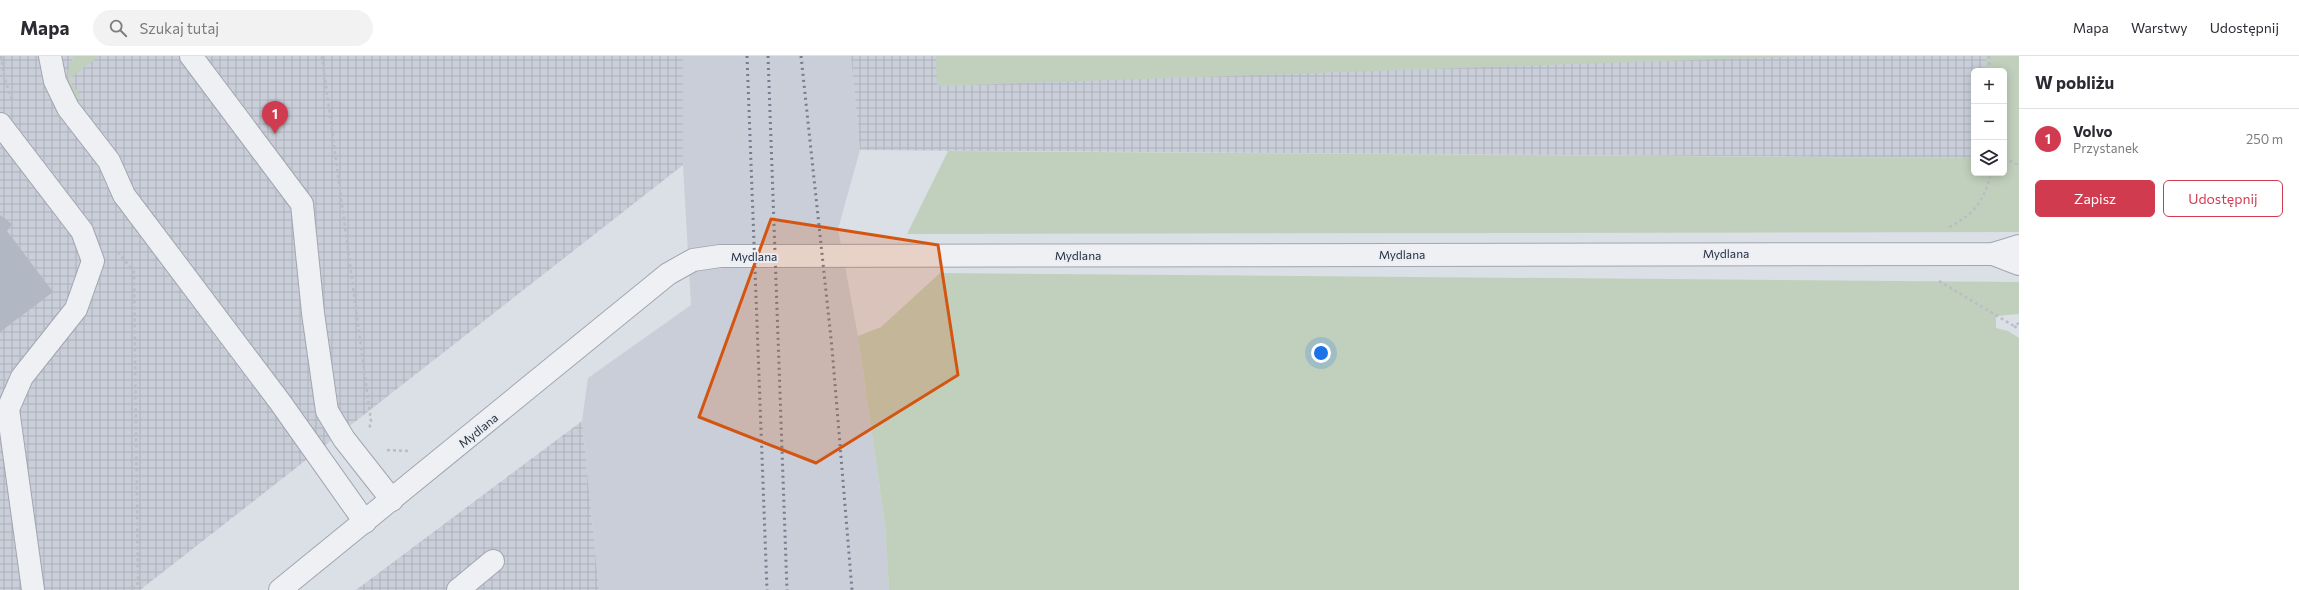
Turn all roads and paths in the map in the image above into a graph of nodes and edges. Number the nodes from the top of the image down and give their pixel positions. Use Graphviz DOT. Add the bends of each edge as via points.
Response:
graph roads {
  1 [pos="50,56"];
  2 [pos="191,56"];
  3 [pos="322,56"];
  4 [pos="1989,56"];
  5 [pos="1990,68"];
  6 [pos="0,124"];
  7 [pos="2007,159"];
  8 [pos="2019,164"];
  9 [pos="1990,176"];
  10 [pos="1946,228"];
  11 [pos="2019,246"];
  12 [pos="1923,253"];
  13 [pos="1992,254"];
  14 [pos="2019,264"];
  15 [pos="2019,323"];
  16 [pos="2014,326"];
  17 [pos="2019,329"];
  18 [pos="368,434"];
  19 [pos="381,449"];
  20 [pos="412,456"];
  21 [pos="392,500"];
  22 [pos="365,522"];
  23 [pos="492,561"];
  24 [pos="33,590"];
  25 [pos="280,590"];
  26 [pos="458,590"];
  1 -- 22 [label="street" via="55,81 68,108 109,161 124,195 280,402"];
  2 -- 21 [label="street" via="302,204 326,411 344,439"];
  3 -- 18 [label="path" via="371,421"];
  4 -- 5 [label="path"];
  6 -- 24 [label="street" via="82,231 93,261 76,309 22,377 8,409"];
  7 -- 8 [label="path"];
  9 -- 10 [label="path" via="1987,190 1979,204 1966,218"];
  11 -- 13 [label="street, Mydlana"];
  12 -- 13 [label="street, Mydlana"];
  12 -- 16 [label="path" via="1923,271"];
  12 -- 21 [label="street, Mydlana" via="720,256 693,260 668,274"];
  13 -- 14 [label="street, Mydlana"];
  15 -- 16 [label="path"];
  16 -- 17 [label="path"];
  19 -- 20 [label="path" via="408,451"];
  21 -- 22 [label="street, Mydlana"];
  22 -- 25 [label="street, Mydlana"];
  23 -- 26 [label="street"];
}
